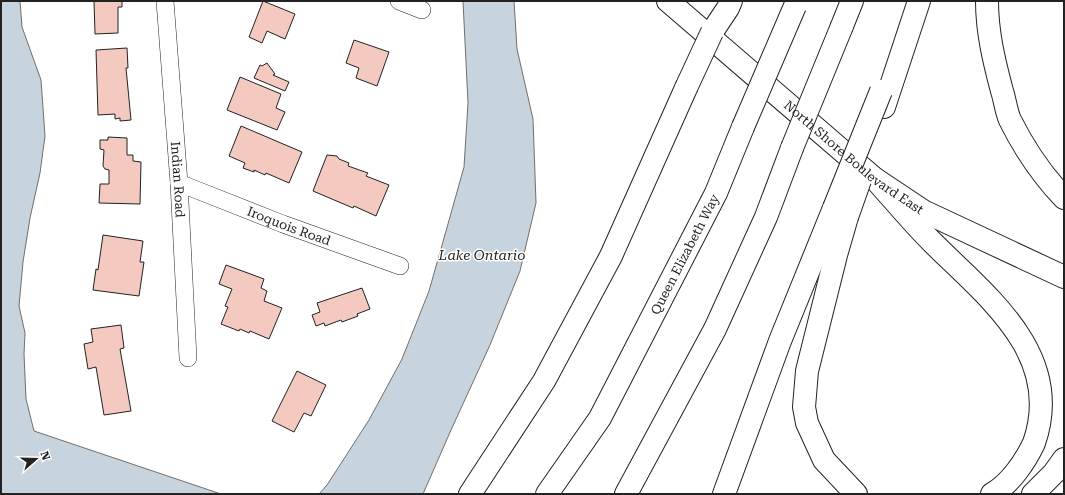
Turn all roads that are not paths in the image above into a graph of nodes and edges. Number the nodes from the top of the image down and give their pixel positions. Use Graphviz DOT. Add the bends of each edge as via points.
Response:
graph roads {
  1 [pos="165,1"];
  2 [pos="399,1"];
  3 [pos="668,1"];
  4 [pos="719,1"];
  5 [pos="731,1"];
  6 [pos="852,1"];
  7 [pos="918,1"];
  8 [pos="986,1"];
  9 [pos="795,3"];
  10 [pos="422,10"];
  11 [pos="712,32"];
  12 [pos="875,179"];
  13 [pos="178,183"];
  14 [pos="1064,198"];
  15 [pos="841,213"];
  16 [pos="400,266"];
  17 [pos="1064,277"];
  18 [pos="188,358"];
  19 [pos="1064,459"];
  20 [pos="470,494"];
  21 [pos="547,494"];
  22 [pos="626,494"];
  23 [pos="724,494"];
  24 [pos="856,494"];
  25 [pos="992,494"];
  26 [pos="1033,494"];
  1 -- 13 [label="street, Indian Road"];
  2 -- 10 [label="street"];
  3 -- 12 [label="main road, North Shore Boulevard East"];
  4 -- 11 [label="main road"];
  5 -- 11 [label="main road"];
  6 -- 22 [label="main road, bridge" via="766,217 715,329"];
  7 -- 15 [label="main road, bridge"];
  8 -- 14 [label="main road" via="993,57 1010,119 1048,182"];
  9 -- 21 [label="main road, Queen Elizabeth Way, bridge" via="716,193 600,418"];
  11 -- 20 [label="main road, bridge" via="612,256 544,381"];
  12 -- 17 [label="main road, North Shore Boulevard East" via="923,211"];
  12 -- 25 [label="main road" via="932,241 1015,323 1033,352 1042,373 1045,396 1036,439 1027,459"];
  13 -- 16 [label="street, Iroquois Road"];
  13 -- 18 [label="street, Indian Road"];
  15 -- 23 [label="main road" via="780,341"];
  15 -- 24 [label="main road" via="836,255 807,371 804,407 824,460"];
  19 -- 26 [label="main road"];
}
